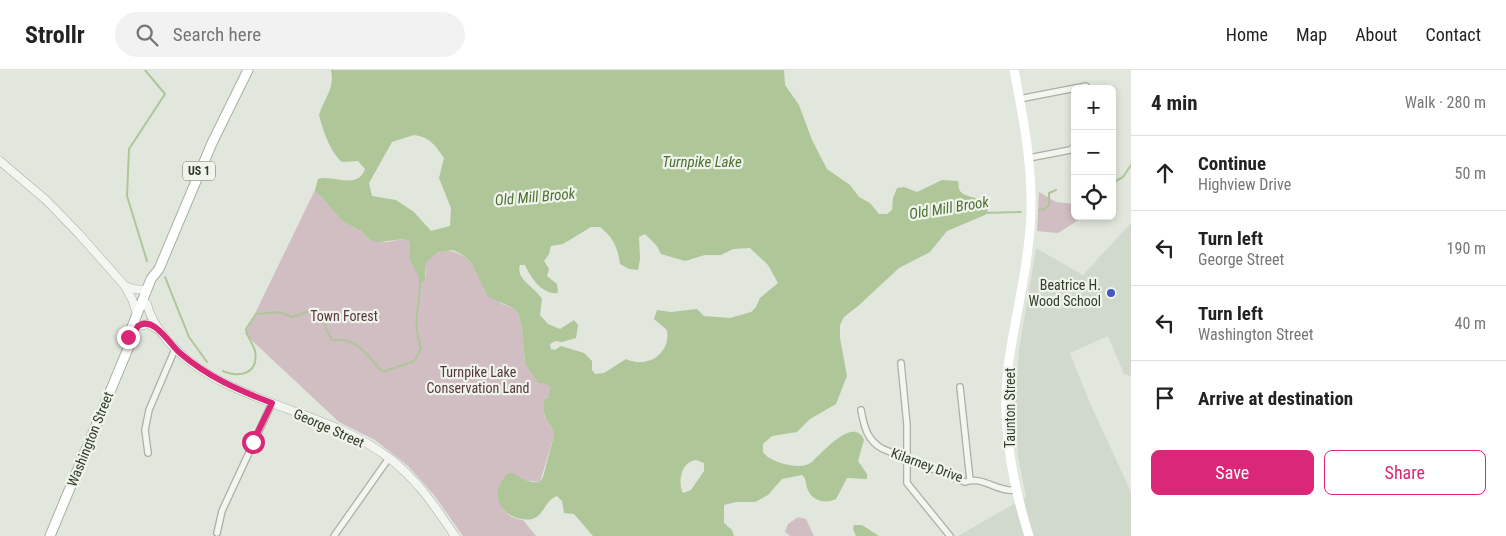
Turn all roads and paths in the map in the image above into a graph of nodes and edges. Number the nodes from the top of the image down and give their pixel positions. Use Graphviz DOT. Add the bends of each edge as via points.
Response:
graph roads {
  1 [pos="248,70"];
  2 [pos="1014,70"];
  3 [pos="1071,88"];
  4 [pos="1019,98"];
  5 [pos="1071,148"];
  6 [pos="1029,158"];
  7 [pos="0,161"];
  8 [pos="156,274"];
  9 [pos="125,286"];
  10 [pos="147,290"];
  11 [pos="147,304"];
  12 [pos="137,314"];
  13 [pos="138,326"];
  14 [pos="159,330"];
  15 [pos="129,342"];
  16 [pos="175,349"];
  17 [pos="901,363"];
  18 [pos="960,387"];
  19 [pos="272,403"];
  20 [pos="861,410"];
  21 [pos="148,453"];
  22 [pos="389,458"];
  23 [pos="906,458"];
  24 [pos="970,480"];
  25 [pos="1016,490"];
  26 [pos="217,533"];
  27 [pos="50,536"];
  28 [pos="334,536"];
  29 [pos="455,536"];
  30 [pos="950,536"];
  31 [pos="1029,536"];
  1 -- 8 [label="main road, Washington Street / US 1" via="212,143"];
  2 -- 4 [label="main road, Taunton Street"];
  3 -- 4 [label="street"];
  4 -- 6 [label="main road, Taunton Street"];
  5 -- 6 [label="street"];
  6 -- 25 [label="main road, Taunton Street" via="1030,236 1006,391 1008,440"];
  7 -- 9 [label="street" via="64,218"];
  8 -- 10 [label="main road, Washington Street / US 1"];
  8 -- 11 [label="main road, Washington Street / US 1" via="157,280"];
  9 -- 10 [label="street"];
  9 -- 12 [label="street"];
  10 -- 12 [label="main road, Washington Street / US 1"];
  11 -- 13 [label="main road, Washington Street / US 1"];
  11 -- 14 [label="street, George Street"];
  12 -- 15 [label="main road, Washington Street / US 1"];
  13 -- 14 [label="street" via="148,324"];
  13 -- 15 [label="main road, Washington Street / US 1"];
  14 -- 16 [label="street, George Street"];
  15 -- 27 [label="main road, Washington Street / US 1"];
  16 -- 19 [label="street, George Street" via="215,379"];
  16 -- 21 [label="street" via="149,410 145,430"];
  17 -- 23 [label="street" via="907,425"];
  18 -- 24 [label="street"];
  19 -- 22 [label="street, George Street" via="333,427"];
  19 -- 26 [label="street" via="222,511"];
  20 -- 23 [label="street, Kilarney Drive" via="870,438 879,446"];
  22 -- 28 [label="street"];
  22 -- 29 [label="street, George Street" via="422,490"];
  23 -- 24 [label="street, Kilarney Drive" via="965,482"];
  23 -- 30 [label="street" via="906,483"];
  24 -- 25 [label="street, Kilarney Drive" via="1006,491"];
  25 -- 31 [label="main road, Taunton Street"];
}
